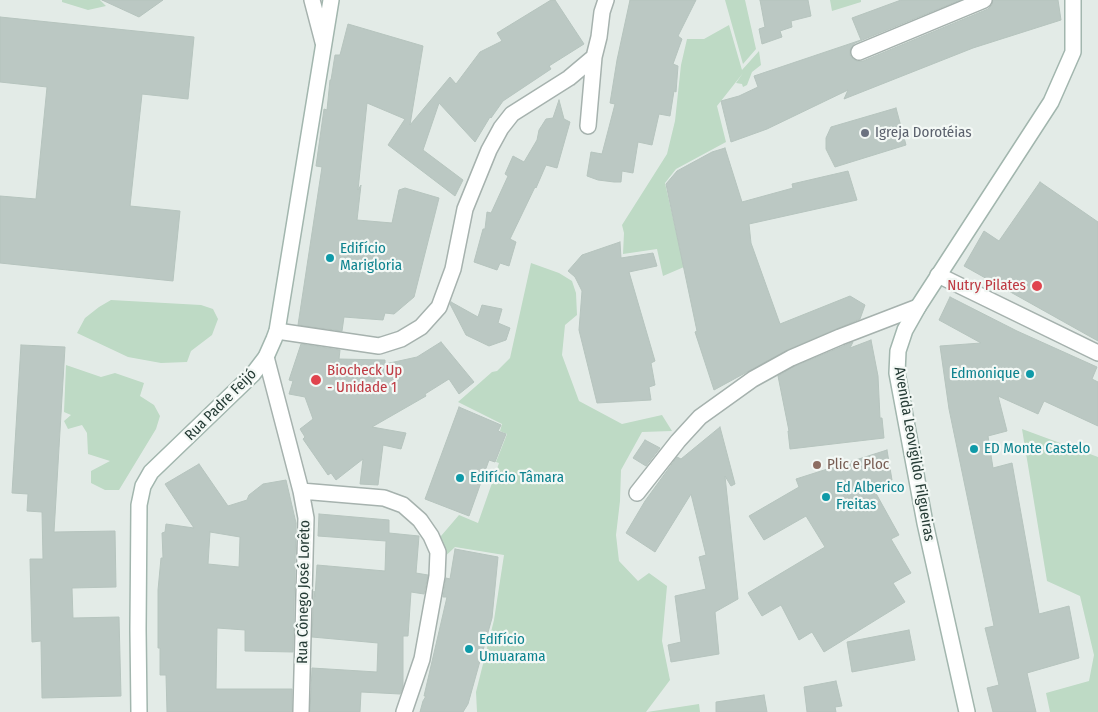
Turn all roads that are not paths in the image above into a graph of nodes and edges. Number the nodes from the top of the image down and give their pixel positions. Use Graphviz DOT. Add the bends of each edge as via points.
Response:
graph roads {
  1 [pos="312,0"];
  2 [pos="330,0"];
  3 [pos="606,0"];
  4 [pos="984,0"];
  5 [pos="1073,0"];
  6 [pos="324,42"];
  7 [pos="859,52"];
  8 [pos="594,56"];
  9 [pos="562,83"];
  10 [pos="938,275"];
  11 [pos="918,307"];
  12 [pos="277,331"];
  13 [pos="1098,353"];
  14 [pos="266,357"];
  15 [pos="301,491"];
  16 [pos="637,493"];
  17 [pos="139,712"];
  18 [pos="301,712"];
  19 [pos="404,712"];
  20 [pos="967,712"];
  1 -- 6 [label="street"];
  2 -- 6 [label="street, Rua Padre Feijó"];
  3 -- 8 [label="street"];
  4 -- 7 [label="street"];
  5 -- 10 [label="street, Avenida Leovigildo Filgueiras" via="1073,52 1051,102"];
  6 -- 12 [label="street, Rua Padre Feijó"];
  8 -- 9 [label="street"];
  8 -- 9 [label="street" via="589,120 590,104 584,89 576,83"];
  9 -- 12 [label="street" via="512,114 501,128 465,209 453,269 439,307 421,327 401,339 378,346"];
  10 -- 11 [label="street, Avenida Leovigildo Filgueiras"];
  10 -- 13 [label="street"];
  11 -- 16 [label="street" via="791,358 753,378 700,417"];
  11 -- 20 [label="street, Avenida Leovigildo Filgueiras" via="898,351 897,373 925,523"];
  12 -- 14 [label="street, Rua Padre Feijó"];
  14 -- 15 [label="street, Rua Cônego José Lorêto"];
  14 -- 17 [label="street, Rua Padre Feijó" via="241,387 151,472 143,486 139,505"];
  15 -- 18 [label="street, Rua Cônego José Lorêto" via="306,518"];
  15 -- 19 [label="street" via="384,498 403,505 432,536 438,552 437,576 422,659"];
}
